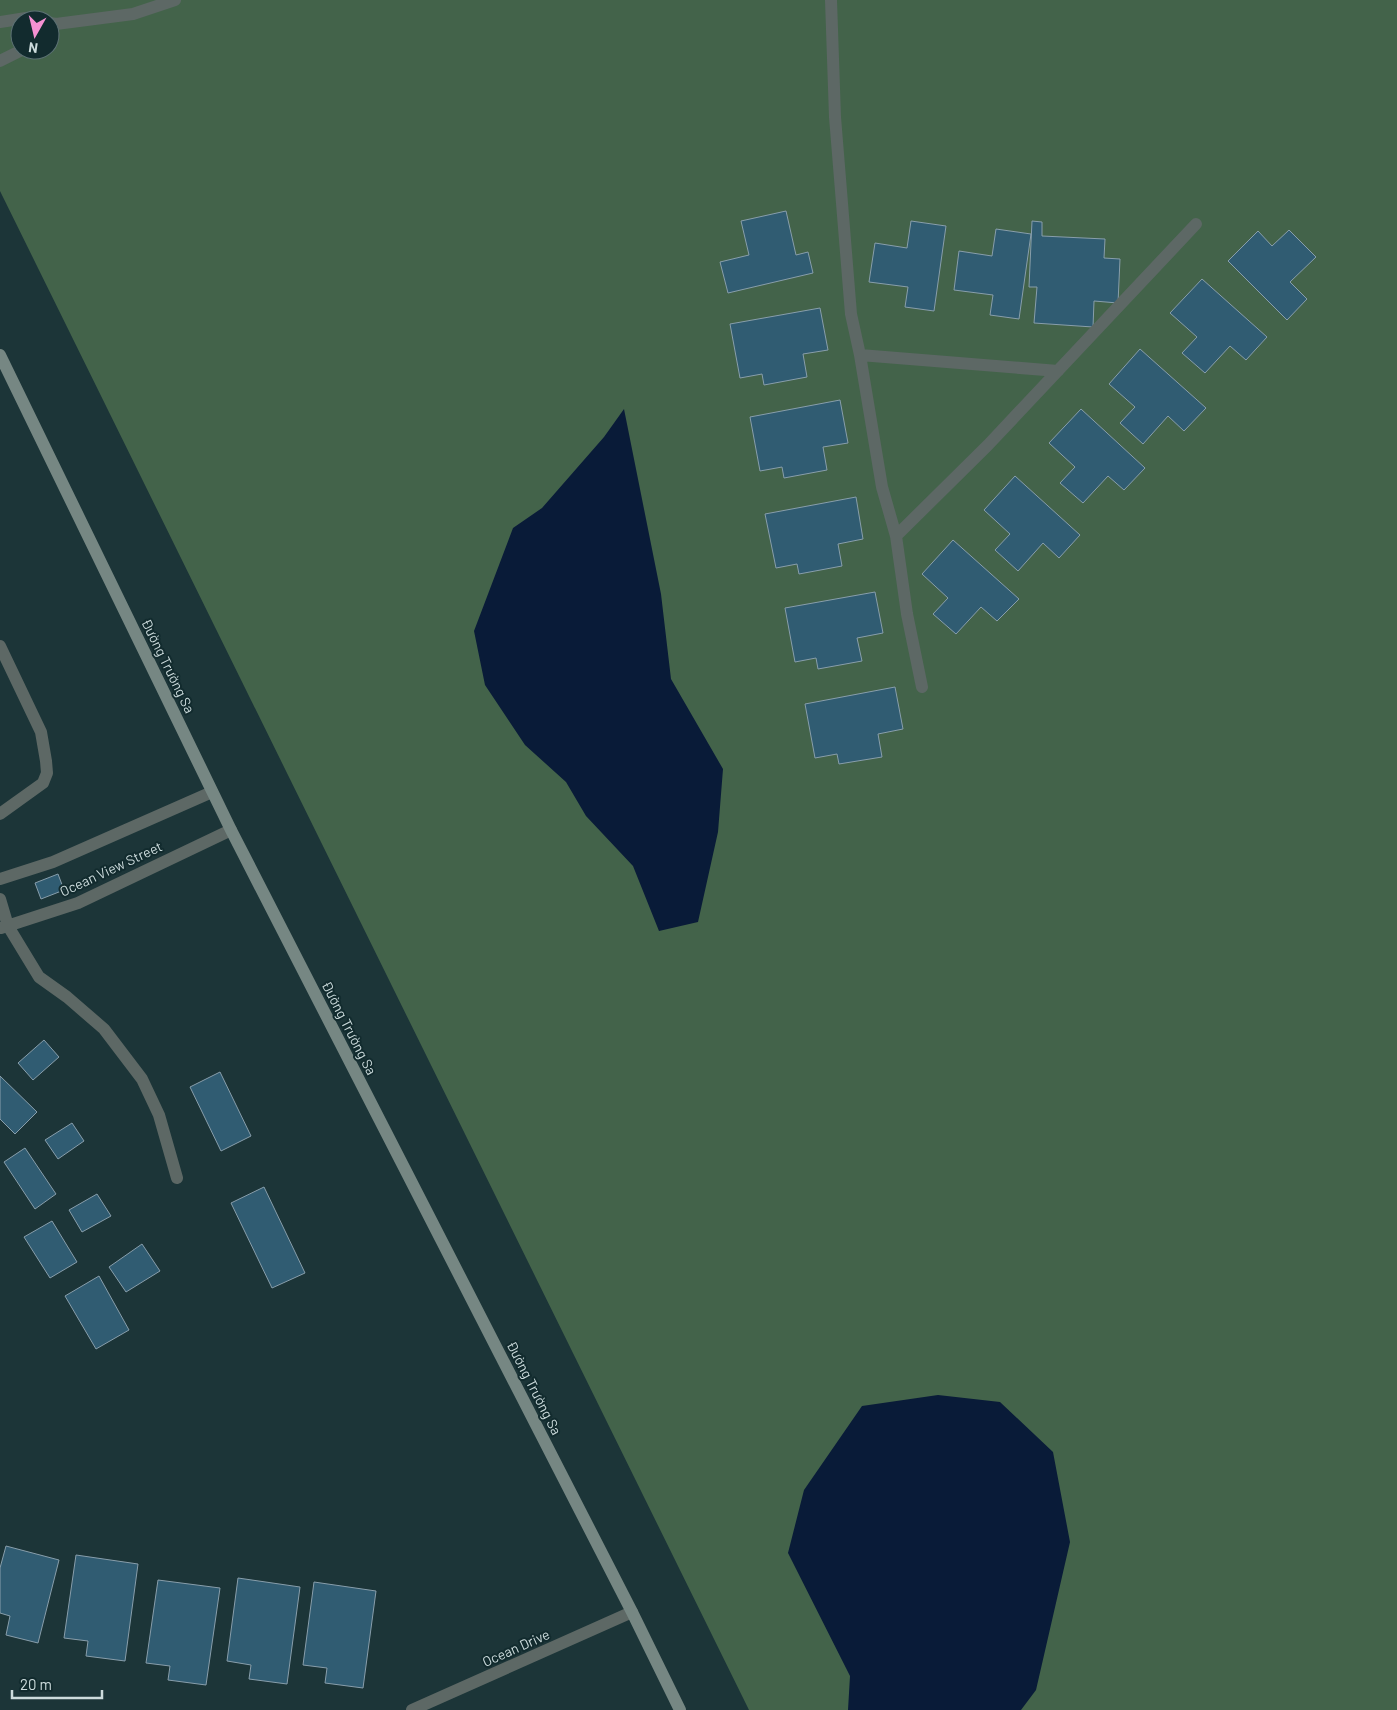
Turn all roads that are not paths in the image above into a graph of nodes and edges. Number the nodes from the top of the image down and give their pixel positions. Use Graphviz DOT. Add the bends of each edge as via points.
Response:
graph roads {
  1 [pos="175,0"];
  2 [pos="831,0"];
  3 [pos="60,25"];
  4 [pos="1196,224"];
  5 [pos="0,354"];
  6 [pos="860,354"];
  7 [pos="1058,371"];
  8 [pos="896,536"];
  9 [pos="0,646"];
  10 [pos="922,687"];
  11 [pos="212,792"];
  12 [pos="0,814"];
  13 [pos="231,830"];
  14 [pos="0,879"];
  15 [pos="0,899"];
  16 [pos="4,928"];
  17 [pos="177,1178"];
  18 [pos="632,1612"];
  19 [pos="412,1710"];
  20 [pos="680,1710"];
  1 -- 3 [label="street" via="133,14"];
  2 -- 6 [label="street" via="835,117 850,304"];
  4 -- 7 [label="street"];
  5 -- 11 [label="main road, Đường Trường Sa"];
  6 -- 7 [label="street"];
  6 -- 8 [label="street" via="882,487"];
  7 -- 8 [label="street" via="988,446"];
  8 -- 10 [label="street"];
  9 -- 12 [label="street" via="41,732 47,773 43,783"];
  11 -- 13 [label="main road, Đường Trường Sa"];
  11 -- 14 [label="street, Ocean View Street" via="53,862"];
  13 -- 16 [label="street, Ocean View Street" via="78,903"];
  13 -- 18 [label="main road, Đường Trường Sa"];
  15 -- 16 [label="street"];
  16 -- 17 [label="street" via="39,977 104,1029 142,1079 159,1115"];
  18 -- 19 [label="street, Ocean Drive"];
  18 -- 20 [label="main road, Đường Trường Sa"];
}
